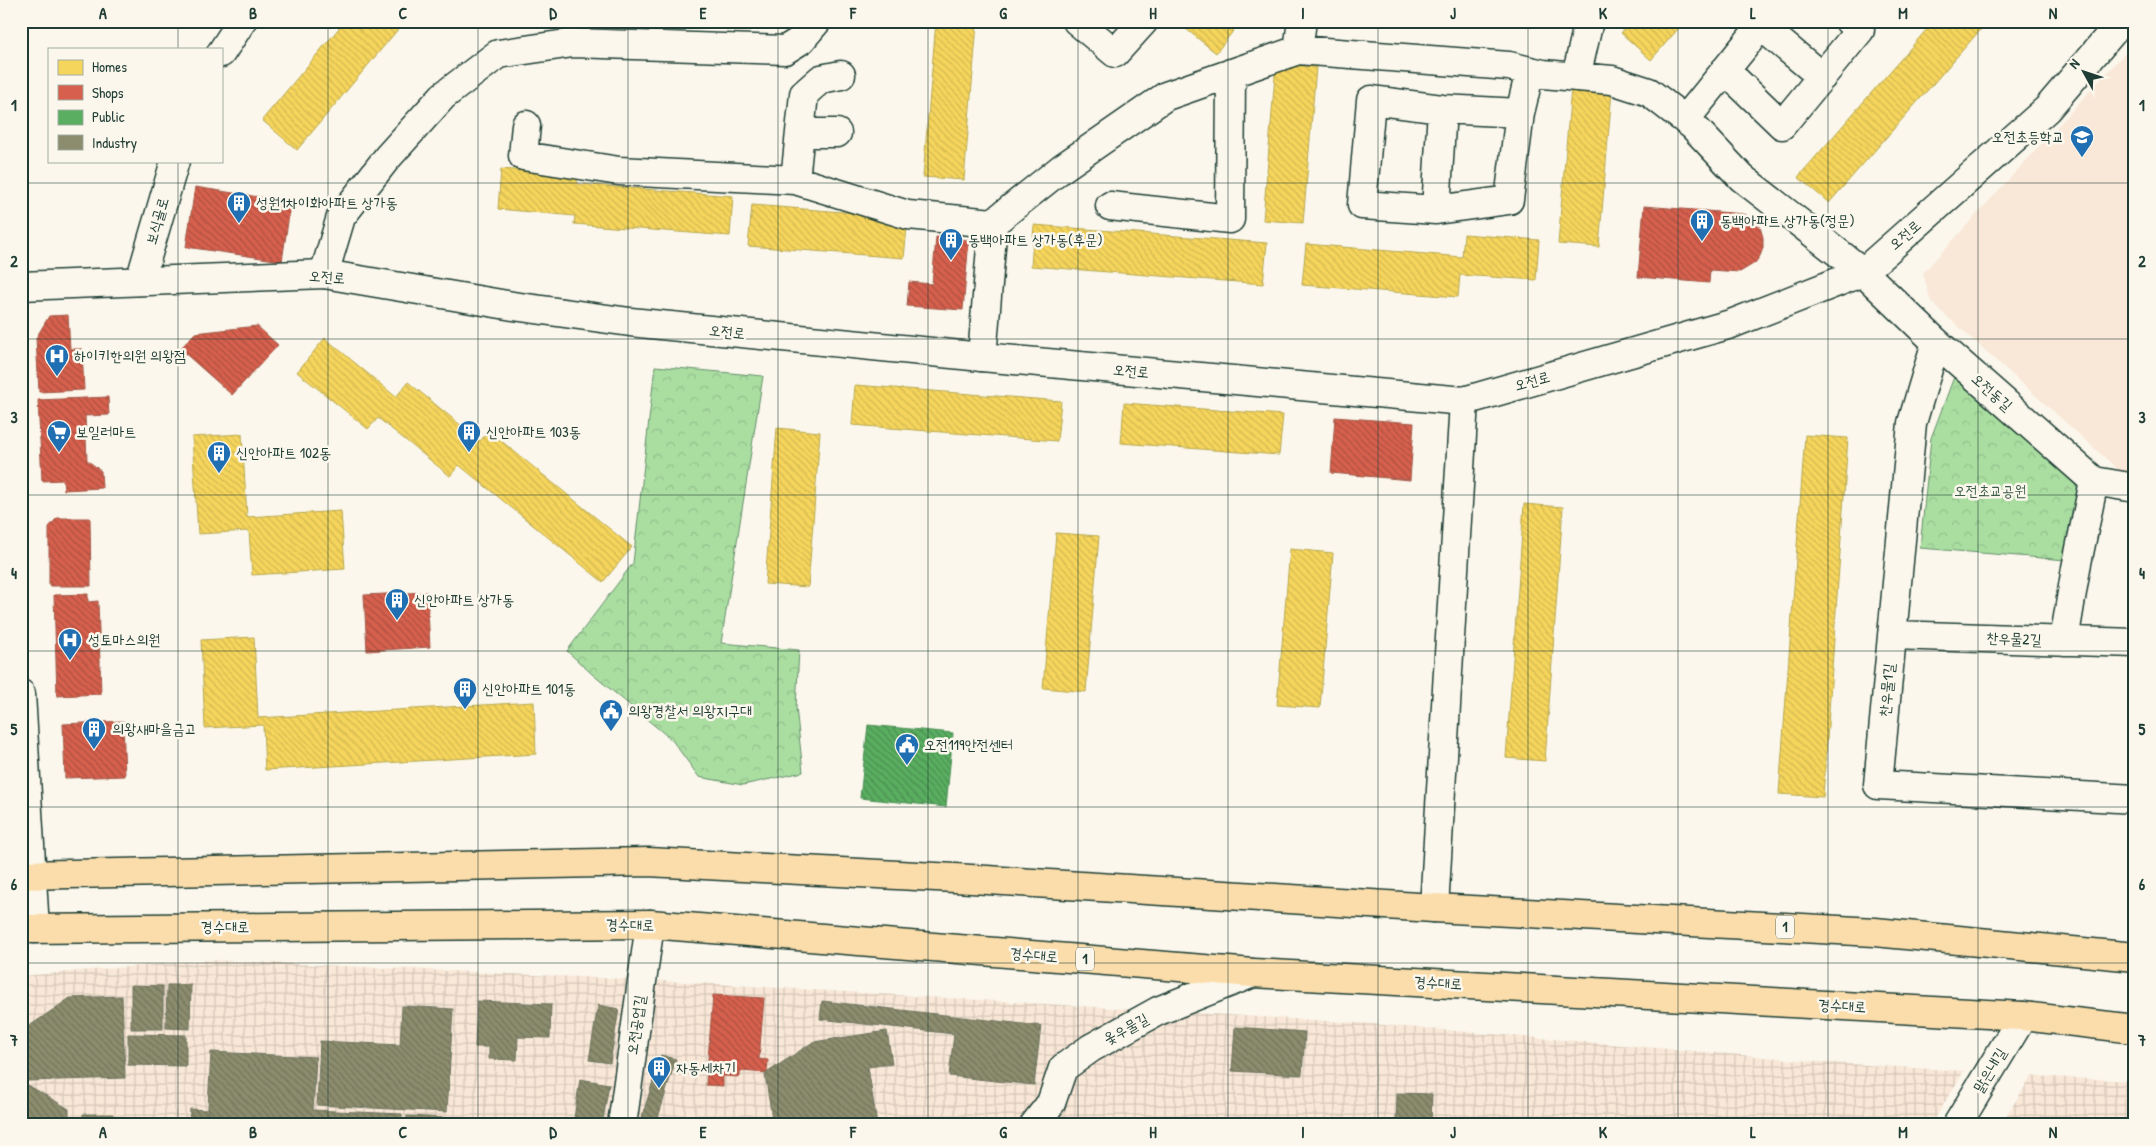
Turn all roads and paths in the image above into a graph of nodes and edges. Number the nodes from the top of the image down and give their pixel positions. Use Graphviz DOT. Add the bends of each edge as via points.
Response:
graph roads {
  1 [pos="242,21"];
  2 [pos="817,21"];
  3 [pos="1077,21"];
  4 [pos="1144,21"];
  5 [pos="1302,21"];
  6 [pos="1589,21"];
  7 [pos="1849,21"];
  8 [pos="2122,21"];
  9 [pos="1763,24"];
  10 [pos="1298,50"];
  11 [pos="222,51"];
  12 [pos="1725,70"];
  13 [pos="1530,71"];
  14 [pos="1231,73"];
  15 [pos="841,76"];
  16 [pos="1576,77"];
  17 [pos="1822,77"];
  18 [pos="1442,109"];
  19 [pos="1520,113"];
  20 [pos="1685,120"];
  21 [pos="526,125"];
  22 [pos="838,133"];
  23 [pos="800,134"];
  24 [pos="175,162"];
  25 [pos="795,180"];
  26 [pos="1110,206"];
  27 [pos="1436,210"];
  28 [pos="993,223"];
  29 [pos="1863,272"];
  30 [pos="324,274"];
  31 [pos="140,280"];
  32 [pos="21,286"];
  33 [pos="1936,342"];
  34 [pos="982,357"];
  35 [pos="1464,401"];
  36 [pos="2094,481"];
  37 [pos="2135,488"];
  38 [pos="1892,635"];
  39 [pos="2064,641"];
  40 [pos="2135,643"];
  41 [pos="21,694"];
  42 [pos="2135,799"];
  43 [pos="27,875"];
  44 [pos="1434,908"];
  45 [pos="650,924"];
  46 [pos="28,929"];
  47 [pos="2135,957"];
  48 [pos="1253,973"];
  49 [pos="2023,1016"];
  50 [pos="2135,1029"];
  51 [pos="622,1125"];
  52 [pos="1034,1125"];
  53 [pos="1957,1125"];
  1 -- 11 [label="street"];
  2 -- 30 [label="street" via="801,40 785,50 573,43 498,54 443,96 386,158 341,217"];
  3 -- 4 [label="street" via="1116,53"];
  5 -- 10 [label="street"];
  6 -- 16 [label="street"];
  7 -- 17 [label="street" via="1860,30"];
  8 -- 29 [label="street, 오전로" via="2047,109"];
  9 -- 12 [label="street"];
  9 -- 17 [label="street"];
  10 -- 13 [label="street, 오전동길" via="1509,66"];
  10 -- 14 [label="street"];
  12 -- 17 [label="street" via="1782,125"];
  12 -- 20 [label="street"];
  13 -- 16 [label="street, 오전동길"];
  13 -- 19 [label="street"];
  14 -- 26 [label="street" via="1230,219"];
  14 -- 28 [label="street" via="1166,96 1062,168"];
  15 -- 23 [label="street" via="821,79 804,94"];
  16 -- 20 [label="street, 오전동길" via="1612,80 1649,92"];
  18 -- 19 [label="street"];
  18 -- 27 [label="street"];
  18 -- 27 [label="street" via="1371,100 1362,205"];
  19 -- 27 [label="street" via="1509,200"];
  20 -- 29 [label="street, 오전동길" via="1742,178"];
  21 -- 25 [label="street" via="523,156 619,171"];
  22 -- 23 [label="street"];
  23 -- 25 [label="street"];
  24 -- 31 [label="street, 보식골로"];
  25 -- 28 [label="street" via="908,215"];
  28 -- 34 [label="street"];
  29 -- 33 [label="street, 오전동길"];
  29 -- 35 [label="street, 오전로" via="1731,324"];
  30 -- 31 [label="street, 오전로"];
  30 -- 34 [label="street, 오전로" via="630,322"];
  31 -- 32 [label="street, 오전로"];
  33 -- 36 [label="street, 오전동길"];
  33 -- 38 [label="street, 찬우물1길" via="1912,423"];
  34 -- 35 [label="street, 오전로"];
  35 -- 44 [label="street"];
  36 -- 37 [label="street"];
  36 -- 39 [label="street"];
  38 -- 39 [label="street, 찬우물2길"];
  38 -- 42 [label="street, 찬우물1길" via="1878,785"];
  39 -- 40 [label="street, 찬우물2길"];
  41 -- 43 [label="street"];
  43 -- 44 [label="main road, 1" via="648,862"];
  43 -- 46 [label="street"];
  44 -- 47 [label="main road, 1" via="1875,932"];
  45 -- 46 [label="main road, 경수대로 / 1"];
  45 -- 48 [label="main road, 경수대로 / 1"];
  45 -- 51 [label="street, 오전공업길"];
  48 -- 49 [label="main road, 경수대로 / 1"];
  48 -- 52 [label="street, 옻우물길" via="1158,1011 1062,1068 1051,1103"];
  49 -- 50 [label="main road, 경수대로 / 1"];
  49 -- 53 [label="street, 맑은내길"];
}
